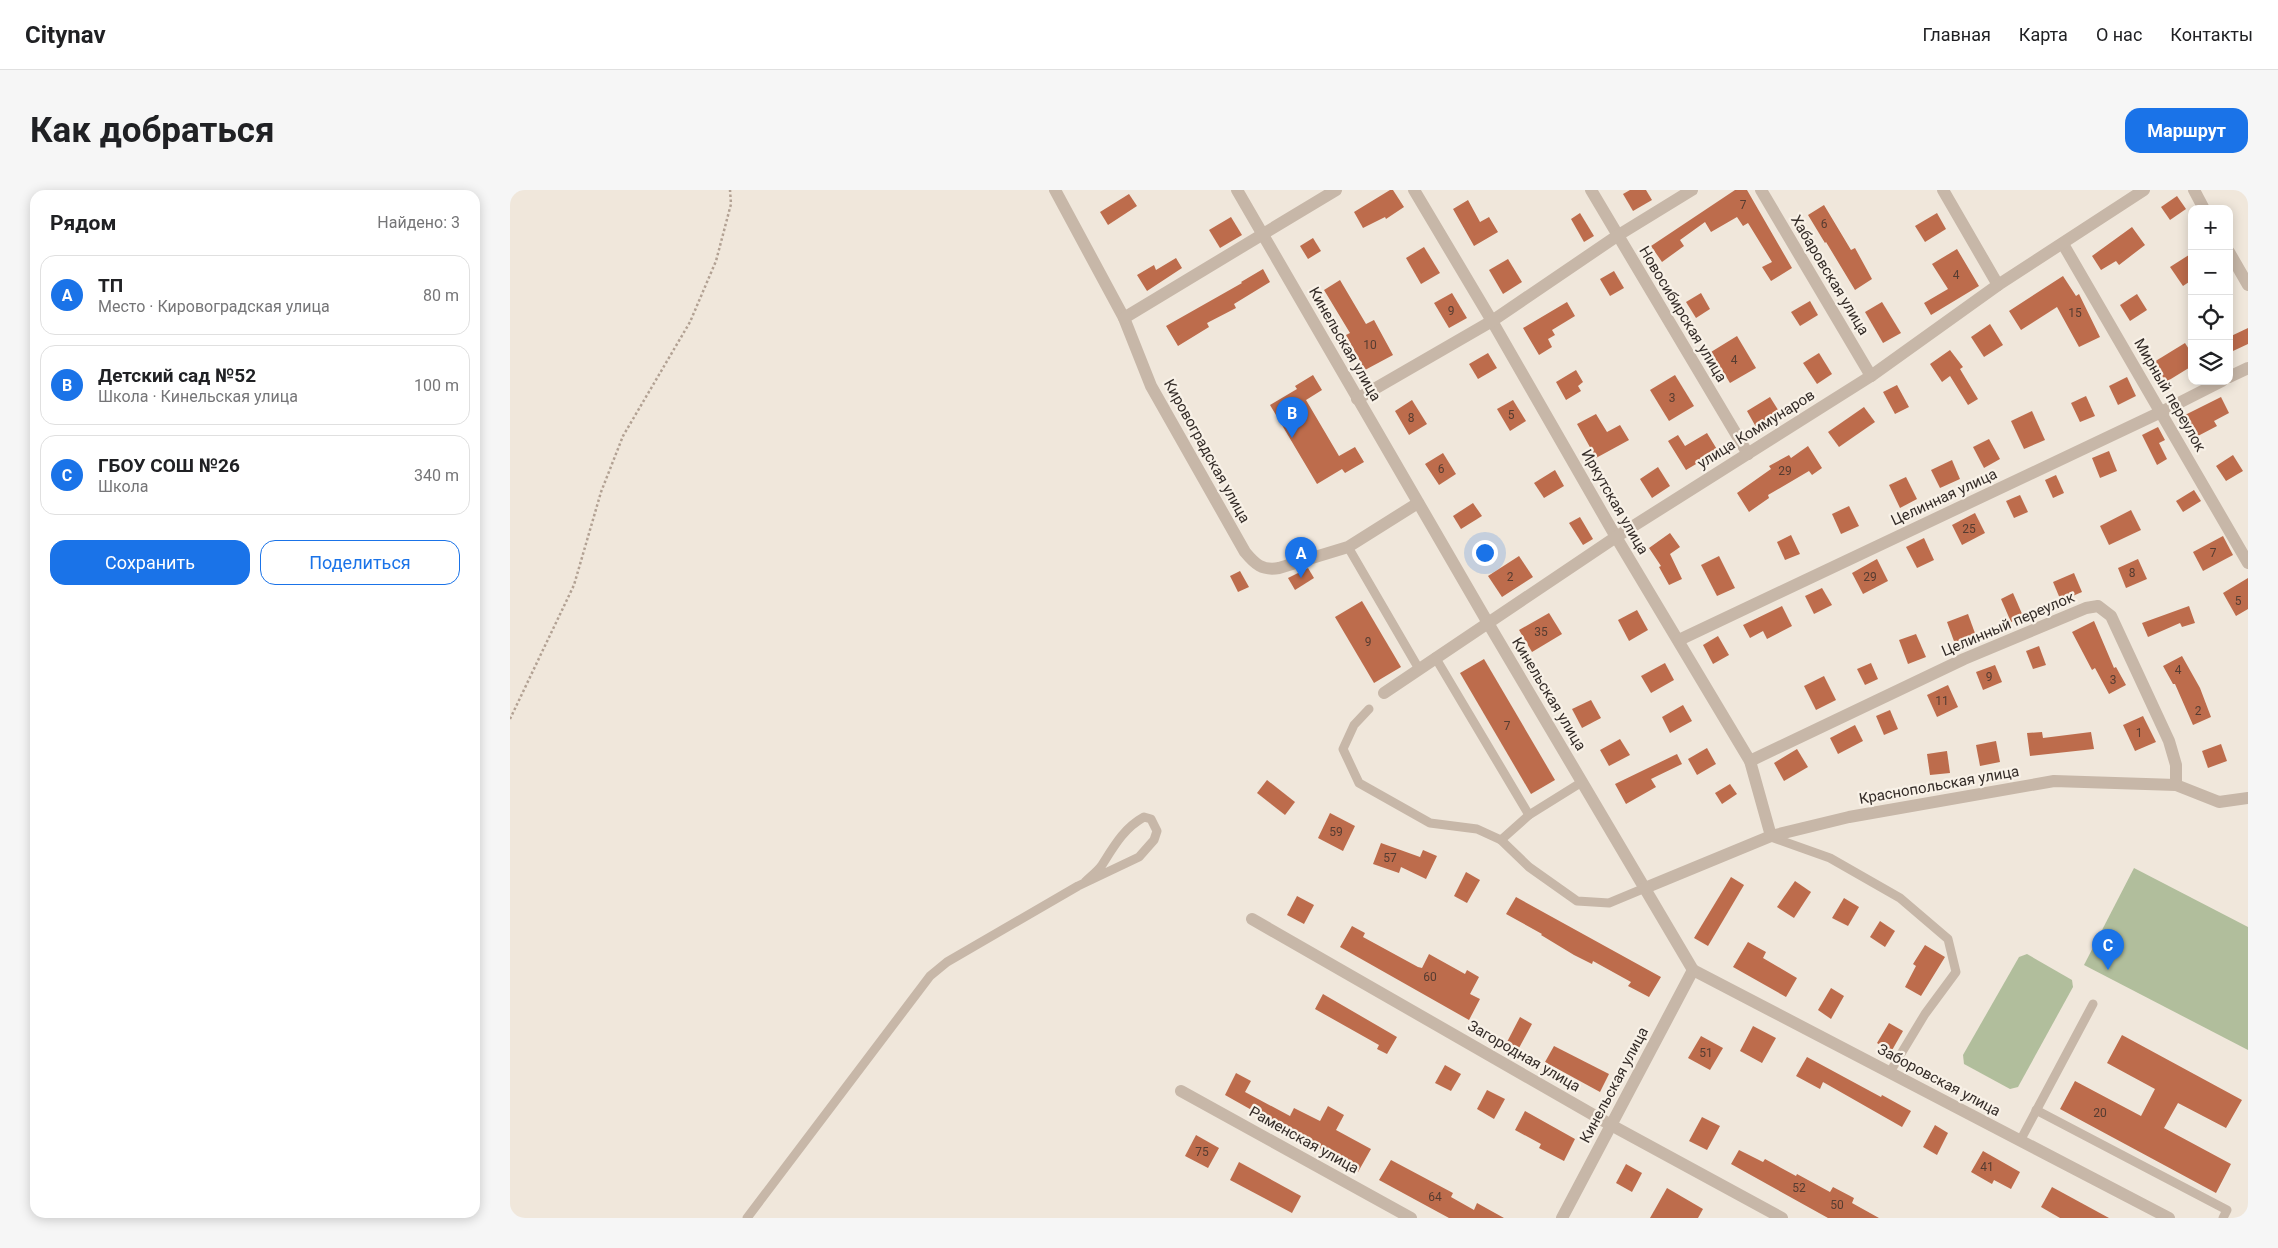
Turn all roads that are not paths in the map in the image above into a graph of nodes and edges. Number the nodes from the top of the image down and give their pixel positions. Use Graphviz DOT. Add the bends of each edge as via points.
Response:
graph roads {
  1 [pos="1055,190"];
  2 [pos="1237,190"];
  3 [pos="1336,190"];
  4 [pos="1414,190"];
  5 [pos="1591,190"];
  6 [pos="1692,190"];
  7 [pos="1761,190"];
  8 [pos="1943,190"];
  9 [pos="2144,190"];
  10 [pos="2194,190"];
  11 [pos="2202,205"];
  12 [pos="1263,234"];
  13 [pos="1617,236"];
  14 [pos="2063,244"];
  15 [pos="2233,259"];
  16 [pos="1998,285"];
  17 [pos="2248,285"];
  18 [pos="1124,318"];
  19 [pos="1492,320"];
  20 [pos="2248,368"];
  21 [pos="2233,375"];
  22 [pos="1871,376"];
  23 [pos="2214,385"];
  24 [pos="1357,399"];
  25 [pos="2160,412"];
  26 [pos="1748,454"];
  27 [pos="1418,504"];
  28 [pos="1616,537"];
  29 [pos="1348,547"];
  30 [pos="2248,563"];
  31 [pos="1488,623"];
  32 [pos="1678,640"];
  33 [pos="1435,657"];
  34 [pos="1419,669"];
  35 [pos="1384,693"];
  36 [pos="1369,709"];
  37 [pos="1750,761"];
  38 [pos="1582,782"];
  39 [pos="2176,785"];
  40 [pos="2248,798"];
  41 [pos="1529,815"];
  42 [pos="1771,836"];
  43 [pos="1501,840"];
  44 [pos="1085,882"];
  45 [pos="1645,888"];
  46 [pos="1252,919"];
  47 [pos="1693,970"];
  48 [pos="2093,1004"];
  49 [pos="1890,1072"];
  50 [pos="1181,1091"];
  51 [pos="2036,1110"];
  52 [pos="1610,1125"];
  53 [pos="2020,1141"];
  54 [pos="747,1218"];
  55 [pos="1411,1218"];
  56 [pos="1562,1218"];
  57 [pos="1782,1218"];
  58 [pos="2169,1218"];
  59 [pos="2223,1218"];
  1 -- 18 [label="street, Кировоградская улица"];
  2 -- 12 [label="street, Кинельская улица"];
  3 -- 12 [label="street"];
  4 -- 19 [label="street, Иркутская улица"];
  5 -- 13 [label="street, Новосибирская улица"];
  6 -- 13 [label="street"];
  7 -- 22 [label="street, Хабаровская улица"];
  8 -- 16 [label="street"];
  9 -- 14 [label="street, улица Коммунаров"];
  10 -- 11 [label="street"];
  12 -- 18 [label="street"];
  12 -- 24 [label="street, Кинельская улица"];
  13 -- 19 [label="street"];
  13 -- 26 [label="street, Новосибирская улица"];
  14 -- 16 [label="street, улица Коммунаров"];
  14 -- 25 [label="street, Мирный переулок"];
  15 -- 17 [label="street"];
  16 -- 22 [label="street, улица Коммунаров"];
  18 -- 29 [label="street, Кировоградская улица" via="1151,386 1244,552 1256,566 1268,570 1279,568"];
  19 -- 24 [label="street"];
  19 -- 28 [label="street, Иркутская улица"];
  20 -- 21 [label="street"];
  22 -- 26 [label="street, улица Коммунаров"];
  23 -- 25 [label="street, Целинная улица"];
  24 -- 27 [label="street, Кинельская улица"];
  25 -- 30 [label="street, Мирный переулок"];
  25 -- 32 [label="street, Целинная улица"];
  26 -- 28 [label="street, улица Коммунаров"];
  27 -- 29 [label="street, Кировоградская улица"];
  27 -- 31 [label="street, Кинельская улица"];
  28 -- 31 [label="street, улица Коммунаров"];
  28 -- 32 [label="street, Иркутская улица"];
  29 -- 34 [label="lane"];
  31 -- 33 [label="street, улица Коммунаров"];
  31 -- 38 [label="street, Кинельская улица"];
  32 -- 37 [label="street, Иркутская улица"];
  33 -- 34 [label="street, улица Коммунаров"];
  33 -- 41 [label="lane"];
  34 -- 35 [label="street, улица Коммунаров"];
  36 -- 43 [label="lane" via="1354,725 1343,749 1359,783 1430,822 1476,829"];
  37 -- 39 [label="street, Целинный переулок" via="1964,659 2086,608 2098,606 2111,616 2169,741 2176,765"];
  37 -- 42 [label="street, Иркутская улица"];
  38 -- 41 [label="lane"];
  38 -- 45 [label="street, Кинельская улица"];
  39 -- 40 [label="street, Краснопольская улица" via="2219,802"];
  39 -- 42 [label="street, Краснопольская улица" via="2054,782 1849,817"];
  41 -- 43 [label="lane"];
  42 -- 45 [label="street, Краснопольская улица"];
  42 -- 49 [label="lane" via="1830,858 1900,898 1948,939 1956,972 1925,1014"];
  43 -- 45 [label="lane" via="1529,867 1577,901 1609,903"];
  44 -- 54 [label="lane" via="1128,829 1144,817 1151,819 1157,831 1154,840 1139,857 1078,886 948,962 930,976"];
  45 -- 47 [label="street, Кинельская улица"];
  46 -- 52 [label="street, Загородная улица"];
  47 -- 49 [label="street, Заборовская улица"];
  47 -- 52 [label="street, Кинельская улица"];
  48 -- 51 [label="lane"];
  49 -- 53 [label="street, Заборовская улица"];
  50 -- 55 [label="street, Раменская улица"];
  51 -- 53 [label="lane"];
  51 -- 59 [label="lane" via="2227,1210"];
  52 -- 56 [label="street, Кинельская улица"];
  52 -- 57 [label="street, Загородная улица"];
  53 -- 58 [label="street, Заборовская улица"];
}
